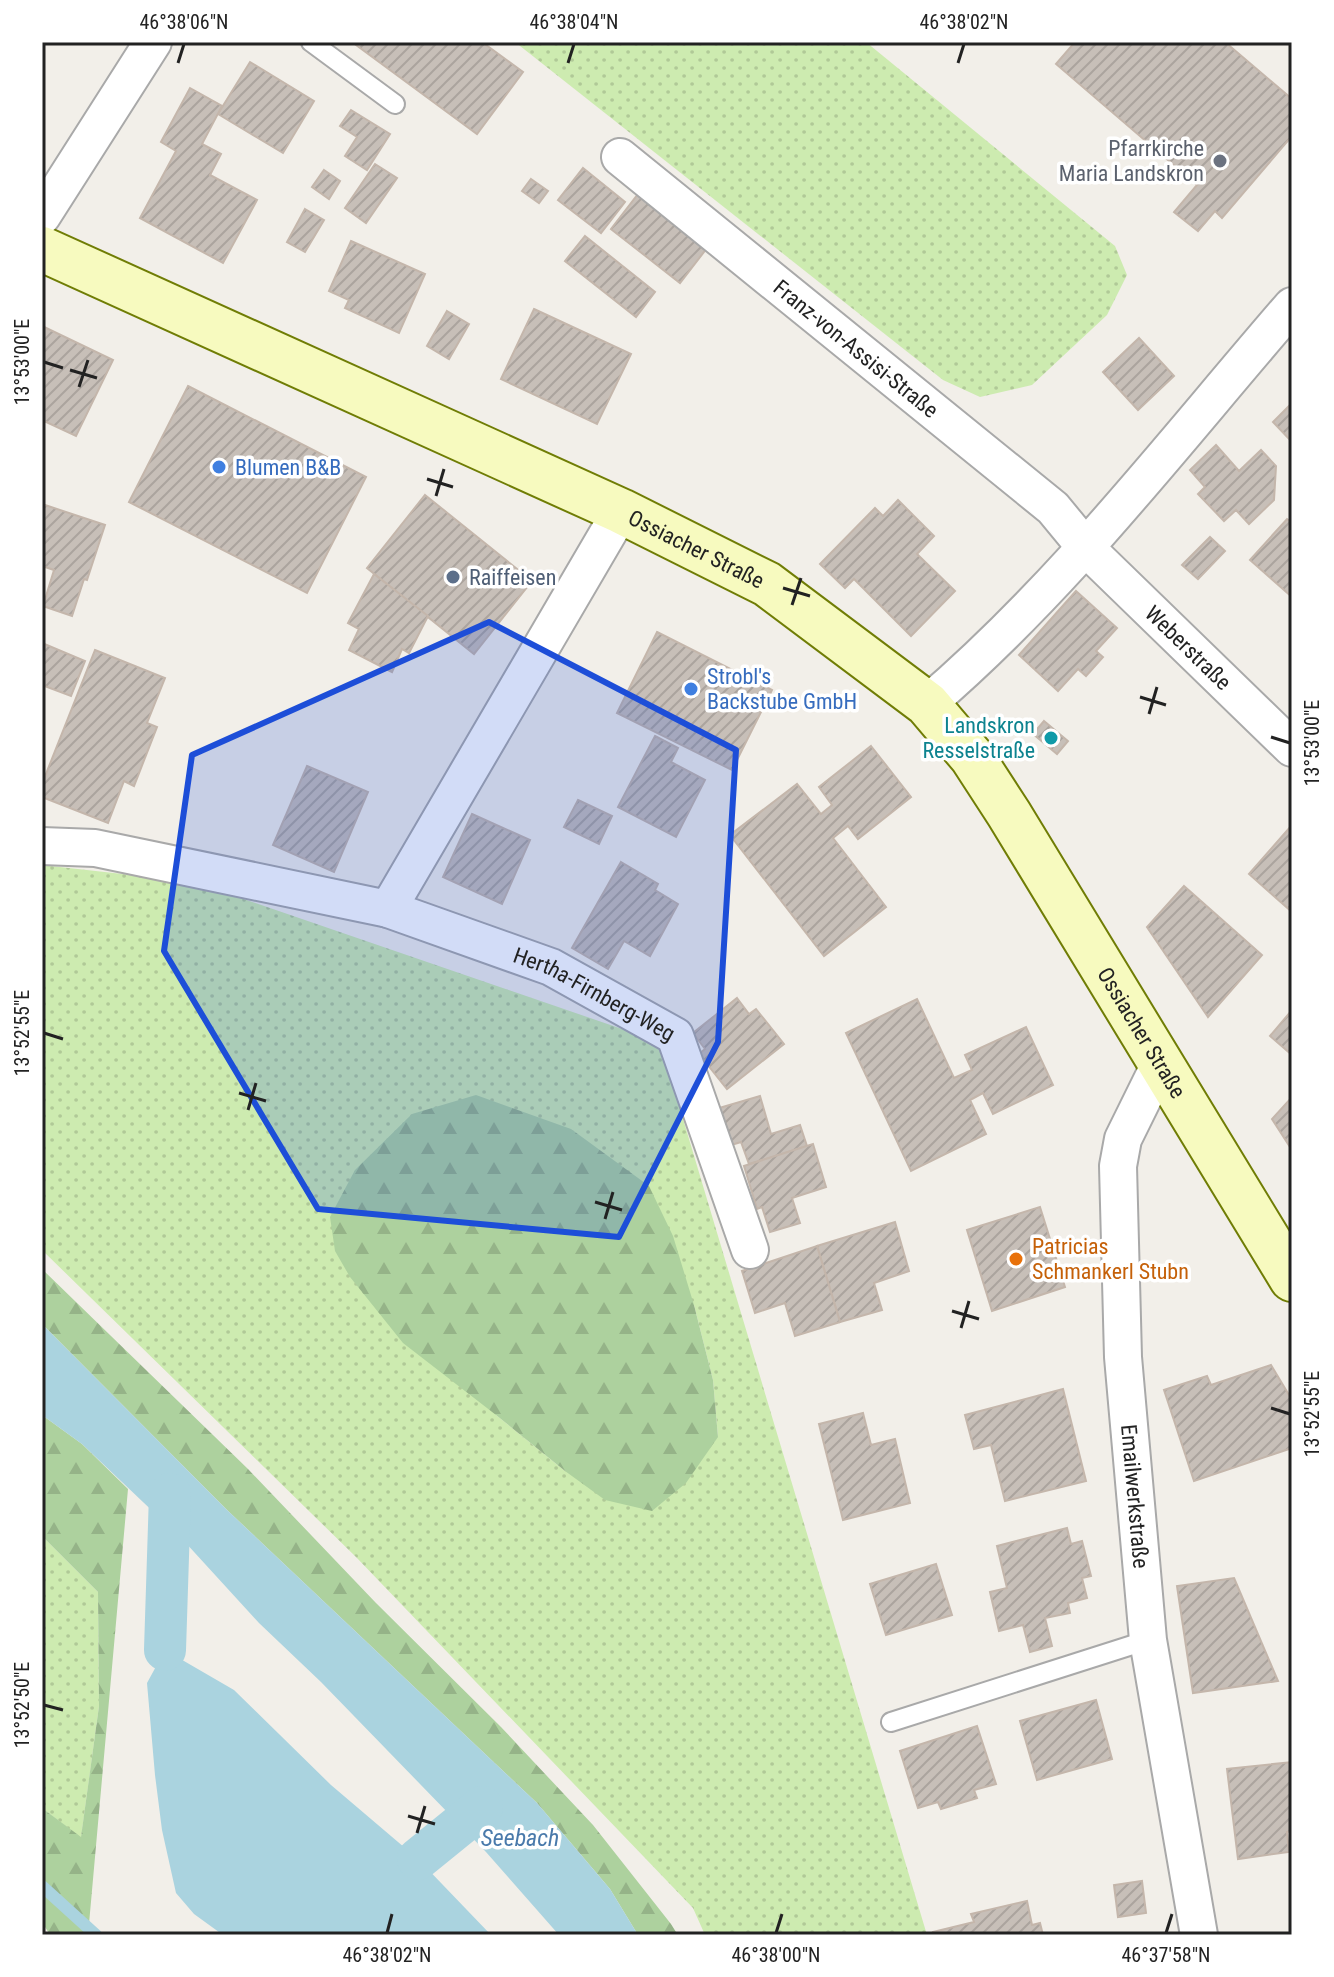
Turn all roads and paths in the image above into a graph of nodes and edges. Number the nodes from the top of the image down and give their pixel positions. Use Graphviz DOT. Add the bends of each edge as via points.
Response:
graph roads {
  1 [pos="153,42"];
  2 [pos="311,42"];
  3 [pos="395,104"];
  4 [pos="620,157"];
  5 [pos="42,216"];
  6 [pos="42,249"];
  7 [pos="1292,306"];
  8 [pos="621,511"];
  9 [pos="1086,548"];
  10 [pos="927,704"];
  11 [pos="1292,748"];
  12 [pos="42,846"];
  13 [pos="388,909"];
  14 [pos="1160,1064"];
  15 [pos="750,1250"];
  16 [pos="1292,1279"];
  17 [pos="1148,1640"];
  18 [pos="891,1722"];
  19 [pos="1199,1935"];
  1 -- 5 [label="street"];
  2 -- 3 [label="lane"];
  4 -- 9 [label="street, Franz-von-Assisi-Straße" via="1053,508"];
  6 -- 8 [label="main road, Ossiacher Straße"];
  7 -- 9 [label="street"];
  8 -- 10 [label="main road, Ossiacher Straße" via="767,584"];
  8 -- 13 [label="street"];
  9 -- 10 [label="street"];
  9 -- 11 [label="street, Weberstraße"];
  10 -- 14 [label="main road, Ossiacher Straße" via="972,757 1009,814"];
  12 -- 13 [label="street, Hertha-Firnberg-Weg" via="95,848"];
  13 -- 15 [label="street, Hertha-Firnberg-Weg" via="551,967 675,1036"];
  14 -- 16 [label="main road, Ossiacher Straße"];
  14 -- 17 [label="street, Emailwerkstraße" via="1123,1139 1118,1166 1123,1357"];
  17 -- 18 [label="lane"];
  17 -- 19 [label="street, Emailwerkstraße"];
}
